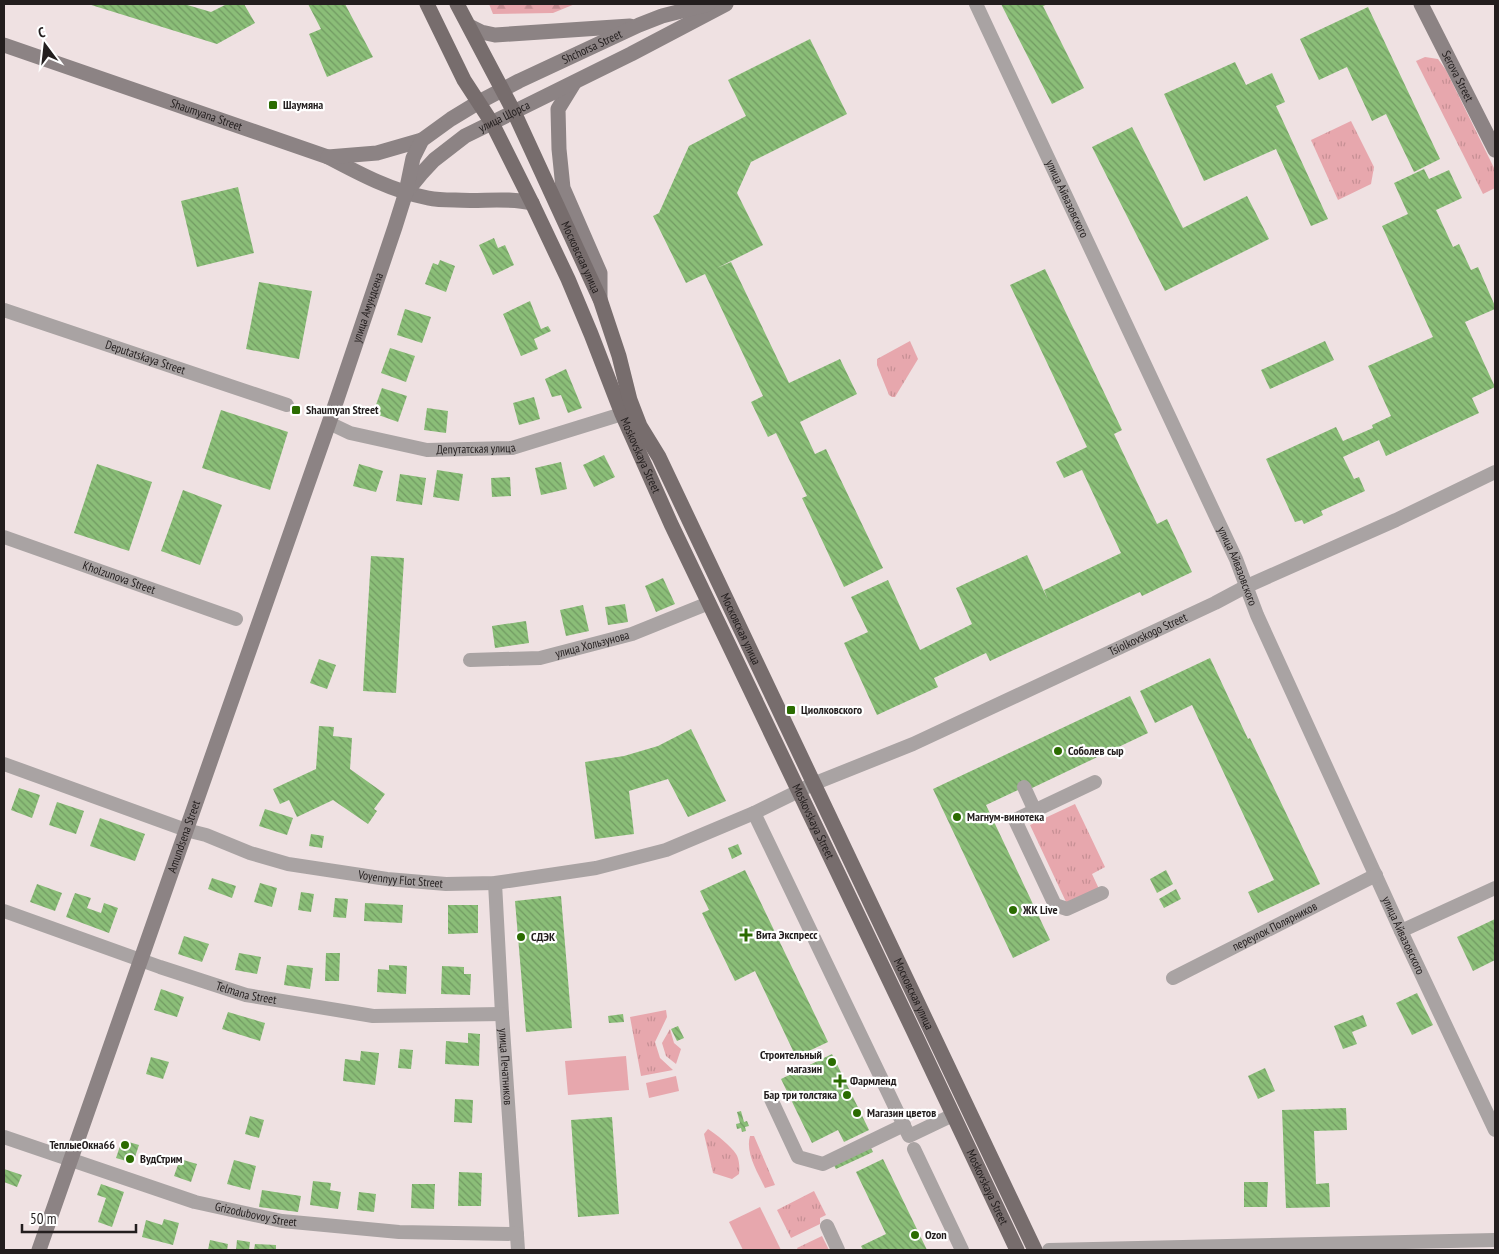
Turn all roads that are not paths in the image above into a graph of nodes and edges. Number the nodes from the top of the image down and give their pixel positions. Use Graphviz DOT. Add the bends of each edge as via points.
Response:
graph roads {
  1 [pos="427,4"];
  2 [pos="458,4"];
  3 [pos="708,4"];
  4 [pos="726,4"];
  5 [pos="976,4"];
  6 [pos="1421,4"];
  7 [pos="639,25"];
  8 [pos="471,27"];
  9 [pos="4,45"];
  10 [pos="574,82"];
  11 [pos="503,89"];
  12 [pos="479,102"];
  13 [pos="514,112"];
  14 [pos="492,123"];
  15 [pos="422,140"];
  16 [pos="1495,150"];
  17 [pos="328,157"];
  18 [pos="406,192"];
  19 [pos="532,203"];
  20 [pos="600,299"];
  21 [pos="4,310"];
  22 [pos="287,405"];
  23 [pos="622,414"];
  24 [pos="329,423"];
  25 [pos="1495,472"];
  26 [pos="4,537"];
  27 [pos="1245,587"];
  28 [pos="709,603"];
  29 [pos="236,619"];
  30 [pos="470,660"];
  31 [pos="4,764"];
  32 [pos="1095,782"];
  33 [pos="814,784"];
  34 [pos="1024,788"];
  35 [pos="798,791"];
  36 [pos="1035,811"];
  37 [pos="754,813"];
  38 [pos="186,830"];
  39 [pos="1376,875"];
  40 [pos="495,883"];
  41 [pos="1495,888"];
  42 [pos="1102,893"];
  43 [pos="4,911"];
  44 [pos="1401,931"];
  45 [pos="141,960"];
  46 [pos="1173,978"];
  47 [pos="502,1014"];
  48 [pos="770,1097"];
  49 [pos="953,1115"];
  50 [pos="904,1125"];
  51 [pos="1495,1130"];
  52 [pos="4,1138"];
  53 [pos="914,1149"];
  54 [pos="71,1160"];
  55 [pos="827,1226"];
  56 [pos="517,1234"];
  57 [pos="1495,1240"];
  58 [pos="39,1250"];
  59 [pos="518,1250"];
  60 [pos="838,1250"];
  61 [pos="962,1250"];
  62 [pos="1017,1250"];
  63 [pos="1035,1250"];
  64 [pos="1049,1250"];
  1 -- 12 [label="main road, Московская улица" via="464,80"];
  2 -- 8 [label="main road, Московская улица"];
  3 -- 7 [label="main road, Shchorsa Street"];
  4 -- 10 [label="main road, улица Щорса"];
  5 -- 27 [label="street, улица Айвазовского" via="1236,559"];
  6 -- 16 [label="main road, Serova Street"];
  7 -- 8 [label="main road" via="495,35"];
  7 -- 11 [label="main road, Shchorsa Street"];
  8 -- 11 [label="main road, Московская улица"];
  9 -- 17 [label="main road, Shaumyana Street"];
  10 -- 13 [label="main road, улица Щорса"];
  10 -- 20 [label="main road" via="558,108 563,188 600,273"];
  11 -- 12 [label="main road, Shchorsa Street"];
  11 -- 13 [label="main road, Московская улица"];
  12 -- 14 [label="main road, Московская улица"];
  12 -- 15 [label="main road, улица Щорса"];
  13 -- 14 [label="main road, улица Щорса"];
  13 -- 20 [label="main road, Московская улица"];
  14 -- 18 [label="main road, улица Щорса" via="448,148"];
  14 -- 19 [label="main road, Московская улица"];
  15 -- 17 [label="main road" via="377,153"];
  15 -- 18 [label="main road" via="413,158"];
  17 -- 18 [label="main road, Shaumyana Street" via="367,178"];
  18 -- 19 [label="main road, Shaumyana Street" via="429,198 464,201 516,199"];
  18 -- 24 [label="main road, улица Амундсена"];
  19 -- 23 [label="main road, Московская улица" via="595,342"];
  20 -- 33 [label="main road, Московская улица" via="640,426 659,457"];
  21 -- 22 [label="street, Deputatskaya Street"];
  23 -- 24 [label="street, Депутатская улица" via="512,448 427,450 350,433"];
  23 -- 28 [label="main road, Moskovskaya Street"];
  24 -- 38 [label="main road, Amundsena Street"];
  25 -- 27 [label="street, Tsiolkovskogo Street"];
  26 -- 29 [label="street, Kholzunova Street"];
  27 -- 33 [label="street, Tsiolkovskogo Street" via="913,744"];
  27 -- 39 [label="street, улица Айвазовского"];
  28 -- 30 [label="street, улица Хользунова" via="632,634 540,658"];
  28 -- 35 [label="main road, Moskovskaya Street"];
  31 -- 38 [label="street, Voyennyy Flot Street"];
  32 -- 36 [label="street"];
  33 -- 35 [label="street, Tsiolkovskogo Street"];
  33 -- 63 [label="main road, Московская улица"];
  34 -- 36 [label="street"];
  35 -- 37 [label="street, Voyennyy Flot Street"];
  35 -- 49 [label="main road, Moskovskaya Street"];
  36 -- 42 [label="street" via="1015,820 1056,905 1067,909"];
  37 -- 40 [label="street, Voyennyy Flot Street" via="666,850 596,868"];
  37 -- 50 [label="street"];
  38 -- 40 [label="street, Voyennyy Flot Street" via="288,864 387,879 446,884"];
  38 -- 45 [label="main road, Amundsena Street"];
  39 -- 44 [label="street, улица Айвазовского"];
  39 -- 46 [label="street, переулок Полярников"];
  40 -- 47 [label="street, улица Печатников"];
  41 -- 44 [label="street"];
  43 -- 45 [label="street, Telmana Street"];
  44 -- 51 [label="street, улица Айвазовского"];
  45 -- 47 [label="street, Telmana Street" via="246,994 373,1016"];
  45 -- 54 [label="main road, Amundsena Street"];
  47 -- 56 [label="street, улица Печатников"];
  48 -- 50 [label="street" via="798,1157 823,1164 873,1144"];
  49 -- 50 [label="street" via="909,1136"];
  49 -- 62 [label="main road, Moskovskaya Street"];
  52 -- 54 [label="street, Grizodubovoy Street"];
  53 -- 61 [label="street"];
  54 -- 56 [label="street, Grizodubovoy Street" via="195,1202 282,1222 399,1232"];
  54 -- 58 [label="main road, Amundsena Street"];
  55 -- 60 [label="street"];
  56 -- 59 [label="street, улица Печатников"];
  57 -- 64 [label="street"];
}
